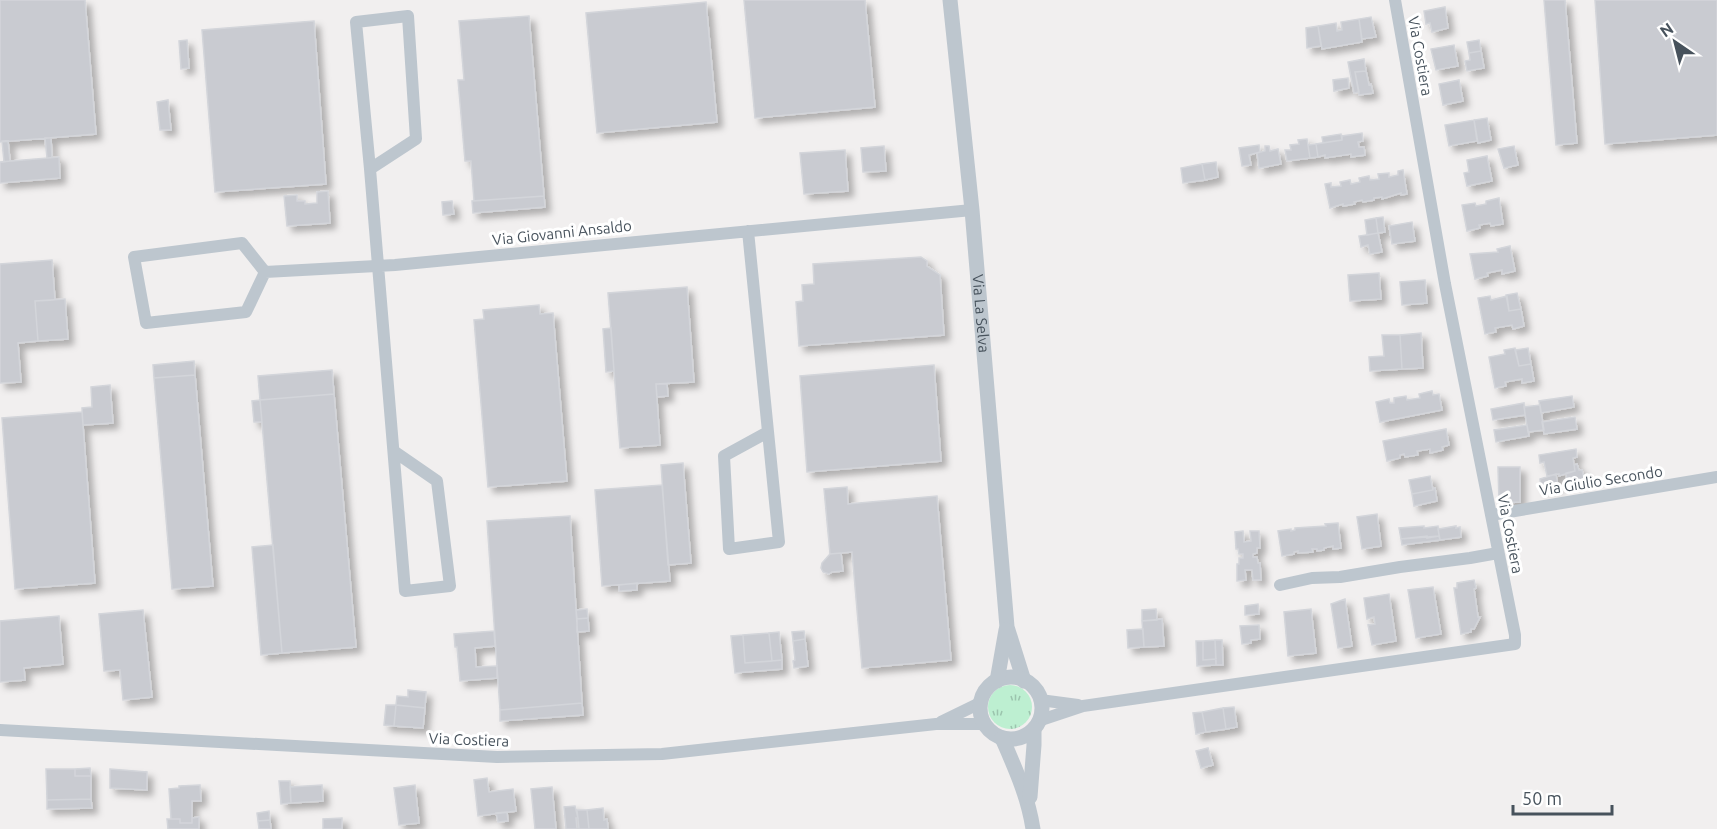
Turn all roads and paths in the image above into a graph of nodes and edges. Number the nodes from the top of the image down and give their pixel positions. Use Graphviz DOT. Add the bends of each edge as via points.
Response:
graph roads {
  1 [pos="950,0"];
  2 [pos="1395,0"];
  3 [pos="370,169"];
  4 [pos="972,210"];
  5 [pos="748,231"];
  6 [pos="379,266"];
  7 [pos="266,272"];
  8 [pos="768,432"];
  9 [pos="394,452"];
  10 [pos="1717,477"];
  11 [pos="1491,515"];
  12 [pos="1498,553"];
  13 [pos="1280,585"];
  14 [pos="1007,627"];
  15 [pos="997,681"];
  16 [pos="1024,681"];
  17 [pos="1040,700"];
  18 [pos="980,703"];
  19 [pos="1083,706"];
  20 [pos="936,724"];
  21 [pos="984,724"];
  22 [pos="1036,725"];
  23 [pos="0,730"];
  24 [pos="1002,738"];
  25 [pos="1029,805"];
  26 [pos="1033,829"];
  1 -- 4 [label="street, Via La Selva"];
  2 -- 11 [label="street, Via Costiera"];
  3 -- 3 [label="street" via="416,139 408,16 356,22"];
  3 -- 6 [label="street"];
  4 -- 5 [label="street, Via Giovanni Ansaldo"];
  4 -- 14 [label="street, Via La Selva"];
  5 -- 6 [label="street, Via Giovanni Ansaldo"];
  5 -- 8 [label="street"];
  6 -- 7 [label="street, Via Giovanni Ansaldo"];
  6 -- 9 [label="street"];
  7 -- 7 [label="street" via="242,243 134,258 146,323 246,312"];
  8 -- 8 [label="street" via="779,542 729,549 724,456"];
  9 -- 9 [label="street" via="437,481 450,586 405,591"];
  10 -- 11 [label="street, Via Giulio Secondo"];
  11 -- 12 [label="street, Via Costiera"];
  12 -- 13 [label="street"];
  12 -- 19 [label="street, Via Costiera" via="1515,644"];
  14 -- 15 [label="street, Via La Selva"];
  14 -- 16 [label="street, Via La Selva"];
  15 -- 16 [label="street"];
  15 -- 18 [label="street"];
  16 -- 17 [label="street"];
  17 -- 19 [label="street, Via Costiera"];
  17 -- 22 [label="street" via="1041,714"];
  18 -- 20 [label="street, Via Costiera"];
  18 -- 21 [label="street"];
  19 -- 22 [label="street, Via Costiera"];
  20 -- 21 [label="street, Via Costiera"];
  20 -- 23 [label="street, Via Costiera" via="662,754 497,757"];
  21 -- 24 [label="street"];
  22 -- 24 [label="street" via="1019,738"];
  22 -- 25 [label="street"];
  24 -- 25 [label="street"];
  25 -- 26 [label="street"];
}
